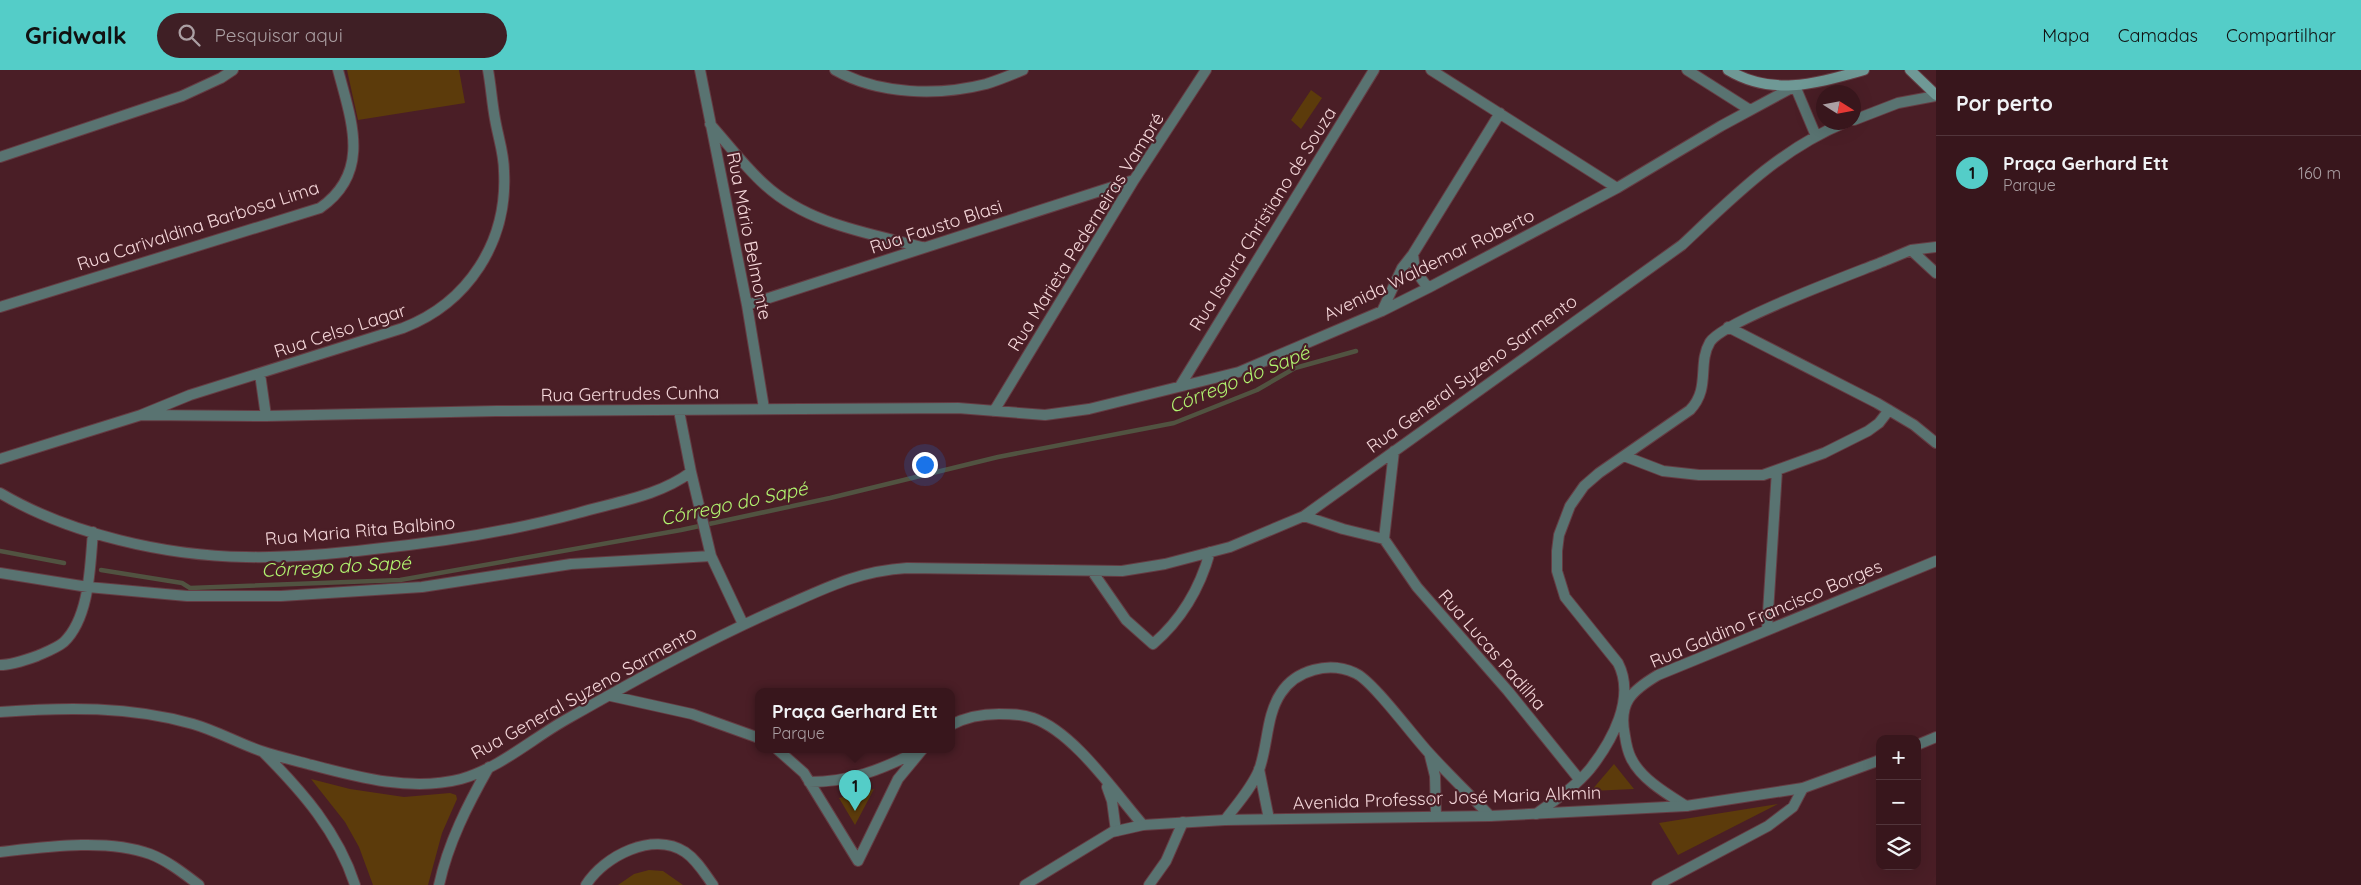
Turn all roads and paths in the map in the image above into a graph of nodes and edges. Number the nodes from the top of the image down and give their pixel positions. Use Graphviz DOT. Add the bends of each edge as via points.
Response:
graph roads {
  1 [pos="233,70"];
  2 [pos="338,70"];
  3 [pos="488,70"];
  4 [pos="700,70"];
  5 [pos="835,70"];
  6 [pos="1023,70"];
  7 [pos="1206,70"];
  8 [pos="1374,70"];
  9 [pos="1431,70"];
  10 [pos="1687,70"];
  11 [pos="1728,70"];
  12 [pos="1864,70"];
  13 [pos="1910,70"];
  14 [pos="1795,86"];
  15 [pos="1936,95"];
  16 [pos="1750,110"];
  17 [pos="1500,113"];
  18 [pos="1861,117"];
  19 [pos="710,123"];
  20 [pos="1829,130"];
  21 [pos="1816,136"];
  22 [pos="0,157"];
  23 [pos="1134,180"];
  24 [pos="1617,188"];
  25 [pos="1936,247"];
  26 [pos="923,248"];
  27 [pos="1911,250"];
  28 [pos="1412,254"];
  29 [pos="1936,273"];
  30 [pos="1428,288"];
  31 [pos="747,305"];
  32 [pos="0,307"];
  33 [pos="1382,311"];
  34 [pos="1728,327"];
  35 [pos="260,374"];
  36 [pos="1180,386"];
  37 [pos="764,408"];
  38 [pos="1889,410"];
  39 [pos="679,411"];
  40 [pos="994,411"];
  41 [pos="141,415"];
  42 [pos="266,416"];
  43 [pos="1936,443"];
  44 [pos="1394,451"];
  45 [pos="1624,456"];
  46 [pos="0,459"];
  47 [pos="1777,470"];
  48 [pos="691,472"];
  49 [pos="0,493"];
  50 [pos="1304,516"];
  51 [pos="93,532"];
  52 [pos="1384,539"];
  53 [pos="1210,552"];
  54 [pos="711,556"];
  55 [pos="1936,561"];
  56 [pos="1092,571"];
  57 [pos="0,573"];
  58 [pos="88,587"];
  59 [pos="742,624"];
  60 [pos="1767,629"];
  61 [pos="0,665"];
  62 [pos="611,696"];
  63 [pos="0,712"];
  64 [pos="1622,712"];
  65 [pos="955,724"];
  66 [pos="755,737"];
  67 [pos="1936,737"];
  68 [pos="1921,743"];
  69 [pos="263,752"];
  70 [pos="781,753"];
  71 [pos="915,753"];
  72 [pos="919,753"];
  73 [pos="1430,755"];
  74 [pos="1876,761"];
  75 [pos="489,767"];
  76 [pos="1259,769"];
  77 [pos="1103,777"];
  78 [pos="1580,779"];
  79 [pos="808,782"];
  80 [pos="1803,788"];
  81 [pos="1686,806"];
  82 [pos="1536,814"];
  83 [pos="1436,816"];
  84 [pos="1490,816"];
  85 [pos="1269,819"];
  86 [pos="1225,820"];
  87 [pos="1183,822"];
  88 [pos="1143,824"];
  89 [pos="1116,831"];
  90 [pos="0,852"];
  91 [pos="199,885"];
  92 [pos="356,885"];
  93 [pos="440,885"];
  94 [pos="586,885"];
  95 [pos="713,885"];
  96 [pos="1025,885"];
  97 [pos="1149,885"];
  98 [pos="1657,885"];
  1 -- 22 [label="street" via="182,96"];
  2 -- 32 [label="street, Rua Carivaldina Barbosa Lima" via="354,139 349,175 333,199 320,208"];
  3 -- 35 [label="street, Rua Celso Lagar" via="502,146 504,190 496,233 476,273 460,292 422,321"];
  4 -- 19 [label="street, Rua Mário Belmonte"];
  5 -- 6 [label="street" via="878,85 925,92 968,88"];
  7 -- 23 [label="street, Rua Marieta Pederneiras Vampré"];
  8 -- 36 [label="street, Rua Isaura Christiano de Souza"];
  9 -- 17 [label="street"];
  10 -- 16 [label="street"];
  11 -- 14 [label="main road, Avenida Waldemar Roberto" via="1759,83"];
  12 -- 14 [label="main road, Avenida Waldemar Roberto"];
  13 -- 15 [label="main road"];
  14 -- 16 [label="street, Avenida Waldemar Roberto"];
  14 -- 21 [label="street"];
  15 -- 18 [label="street" via="1898,103"];
  16 -- 24 [label="street, Avenida Waldemar Roberto"];
  17 -- 24 [label="street"];
  17 -- 28 [label="street"];
  19 -- 26 [label="street" via="764,184 800,210 828,222"];
  19 -- 31 [label="street, Rua Mário Belmonte"];
  20 -- 21 [label="street, Rua General Syzeno Sarmento"];
  21 -- 44 [label="street, Rua General Syzeno Sarmento" via="1786,153 1682,245"];
  23 -- 26 [label="street, Rua Fausto Blasi"];
  23 -- 40 [label="street, Rua Marieta Pederneiras Vampré"];
  24 -- 30 [label="street, Avenida Waldemar Roberto"];
  25 -- 27 [label="street"];
  26 -- 31 [label="street, Rua Fausto Blasi"];
  27 -- 29 [label="street"];
  27 -- 34 [label="street"];
  28 -- 30 [label="street" via="1415,270"];
  28 -- 33 [label="street"];
  30 -- 33 [label="street, Avenida Waldemar Roberto"];
  31 -- 37 [label="street, Rua Mário Belmonte"];
  33 -- 36 [label="street, Avenida Waldemar Roberto" via="1239,372"];
  34 -- 38 [label="street"];
  34 -- 45 [label="street" via="1710,342 1697,403"];
  35 -- 41 [label="street, Rua Celso Lagar" via="190,395"];
  35 -- 42 [label="street"];
  36 -- 40 [label="street, Avenida Waldemar Roberto" via="1089,409 1045,415"];
  37 -- 39 [label="street, Rua Gertrudes Cunha"];
  37 -- 40 [label="street, Rua Gertrudes Cunha" via="958,408"];
  38 -- 43 [label="street"];
  38 -- 47 [label="street" via="1868,431"];
  39 -- 42 [label="street, Rua Gertrudes Cunha"];
  39 -- 48 [label="street"];
  41 -- 42 [label="street, Rua Gertrudes Cunha"];
  41 -- 46 [label="street, Rua Celso Lagar"];
  44 -- 50 [label="street, Rua General Syzeno Sarmento"];
  44 -- 52 [label="street"];
  45 -- 47 [label="street" via="1645,466 1672,472 1740,476 1763,475"];
  45 -- 64 [label="street" via="1599,473 1575,498 1559,535 1556,551 1565,597 1622,671"];
  47 -- 60 [label="street"];
  48 -- 51 [label="street, Rua Maria Rita Balbino" via="679,481 652,492 538,524 427,544 333,554 245,557 206,554 140,544"];
  48 -- 54 [label="street"];
  49 -- 51 [label="street, Rua Maria Rita Balbino" via="24,506"];
  50 -- 52 [label="street"];
  50 -- 53 [label="street, Rua General Syzeno Sarmento"];
  51 -- 58 [label="street"];
  52 -- 78 [label="street, Rua Lucas Padilha" via="1417,587"];
  53 -- 56 [label="street, Rua General Syzeno Sarmento" via="1122,571"];
  53 -- 56 [label="street" via="1192,597 1172,628 1153,644 1126,620"];
  54 -- 58 [label="street" via="571,564 422,587 281,596 187,596"];
  54 -- 59 [label="street"];
  55 -- 60 [label="street, Rua Galdino Francisco Borges"];
  56 -- 59 [label="street, Rua General Syzeno Sarmento" via="880,569 853,576"];
  57 -- 58 [label="street"];
  58 -- 61 [label="street" via="78,620 64,642 28,660"];
  59 -- 62 [label="street, Rua General Syzeno Sarmento" via="684,653"];
  60 -- 64 [label="street, Rua Galdino Francisco Borges" via="1658,674 1632,693"];
  62 -- 66 [label="street" via="692,714"];
  62 -- 75 [label="street, Rua General Syzeno Sarmento" via="566,719"];
  63 -- 69 [label="street, Rua General Syzeno Sarmento" via="78,708 133,712 194,724"];
  64 -- 78 [label="street, Rua Galdino Francisco Borges" via="1601,753"];
  64 -- 81 [label="street" via="1631,759 1657,787"];
  65 -- 77 [label="street" via="984,714 1018,714 1034,718 1067,739"];
  67 -- 68 [label="street"];
  69 -- 75 [label="street, Rua General Syzeno Sarmento" via="350,775 393,782 437,783 462,778"];
  69 -- 92 [label="street" via="321,818 337,842"];
  70 -- 79 [label="street" via="804,773"];
  71 -- 79 [label="street" via="874,772 834,782"];
  72 -- 79 [label="street" via="898,779 858,861"];
  73 -- 76 [label="street" via="1365,679 1348,670 1324,667 1306,672 1280,694"];
  73 -- 83 [label="street" via="1435,776"];
  73 -- 84 [label="street"];
  74 -- 80 [label="street, Avenida Professor José Maria Alkmin"];
  75 -- 93 [label="street" via="468,804 445,861"];
  76 -- 85 [label="street"];
  76 -- 86 [label="street"];
  77 -- 88 [label="street"];
  77 -- 89 [label="street" via="1112,801"];
  78 -- 82 [label="street, Rua Galdino Francisco Borges"];
  80 -- 81 [label="street, Avenida Professor José Maria Alkmin"];
  80 -- 98 [label="street" via="1793,807 1768,826"];
  81 -- 82 [label="street, Avenida Professor José Maria Alkmin"];
  82 -- 84 [label="street, Avenida Professor José Maria Alkmin"];
  83 -- 84 [label="street, Avenida Professor José Maria Alkmin"];
  83 -- 85 [label="street, Avenida Professor José Maria Alkmin"];
  85 -- 86 [label="street, Avenida Professor José Maria Alkmin"];
  86 -- 87 [label="street, Avenida Professor José Maria Alkmin"];
  87 -- 88 [label="street, Avenida Professor José Maria Alkmin"];
  87 -- 97 [label="street" via="1166,862"];
  88 -- 89 [label="street, Avenida Professor José Maria Alkmin"];
  89 -- 96 [label="street, Avenida Professor José Maria Alkmin"];
  90 -- 91 [label="street" via="104,845 132,849 166,862"];
  94 -- 95 [label="street" via="613,859 634,849 656,844 684,852"];
}
